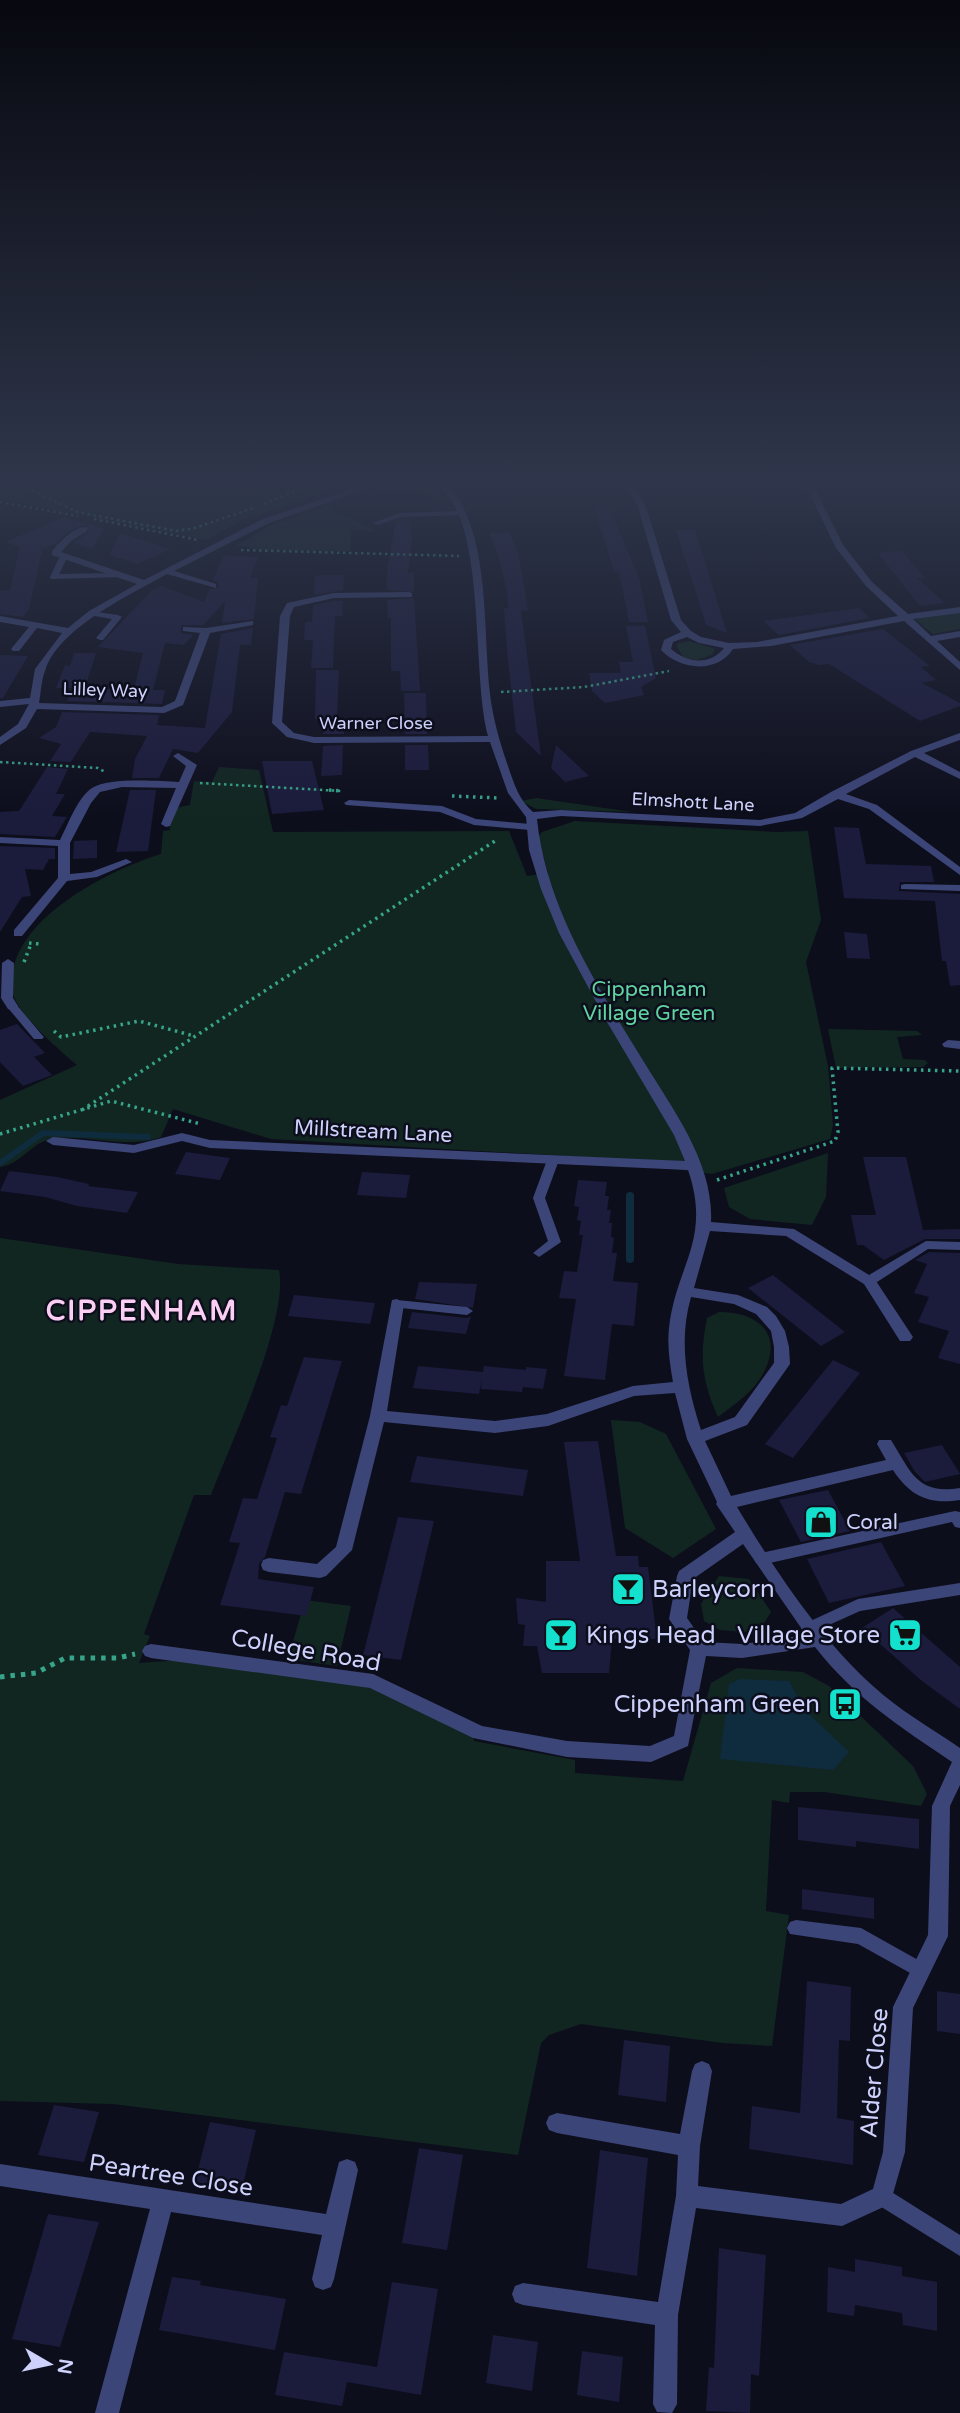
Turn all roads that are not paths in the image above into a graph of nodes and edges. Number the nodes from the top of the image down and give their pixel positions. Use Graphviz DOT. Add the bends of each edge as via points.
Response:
graph roads {
  1 [pos="127,593"];
  2 [pos="369,593"];
  3 [pos="401,593"];
  4 [pos="476,593"];
  5 [pos="668,593"];
  6 [pos="878,593"];
  7 [pos="409,594"];
  8 [pos="960,610"];
  9 [pos="92,613"];
  10 [pos="902,617"];
  11 [pos="0,619"];
  12 [pos="250,623"];
  13 [pos="35,625"];
  14 [pos="186,629"];
  15 [pos="69,631"];
  16 [pos="206,631"];
  17 [pos="685,634"];
  18 [pos="960,634"];
  19 [pos="100,638"];
  20 [pos="930,639"];
  21 [pos="730,646"];
  22 [pos="16,649"];
  23 [pos="960,667"];
  24 [pos="35,703"];
  25 [pos="0,704"];
  26 [pos="960,736"];
  27 [pos="493,739"];
  28 [pos="0,742"];
  29 [pos="915,754"];
  30 [pos="178,756"];
  31 [pos="960,776"];
  32 [pos="181,785"];
  33 [pos="835,794"];
  34 [pos="349,803"];
  35 [pos="166,824"];
  36 [pos="530,827"];
  37 [pos="0,840"];
  38 [pos="64,843"];
  39 [pos="126,862"];
  40 [pos="960,872"];
  41 [pos="64,878"];
  42 [pos="905,887"];
  43 [pos="960,888"];
  44 [pos="18,933"];
  45 [pos="8,963"];
  46 [pos="6,1002"];
  47 [pos="38,1037"];
  48 [pos="53,1141"];
  49 [pos="553,1160"];
  50 [pos="695,1166"];
  51 [pos="704,1226"];
  52 [pos="960,1246"];
  53 [pos="539,1253"];
  54 [pos="869,1281"];
  55 [pos="685,1292"];
  56 [pos="397,1304"];
  57 [pos="467,1311"];
  58 [pos="905,1337"];
  59 [pos="682,1387"];
  60 [pos="378,1416"];
  61 [pos="695,1438"];
  62 [pos="885,1444"];
  63 [pos="897,1463"];
  64 [pos="960,1494"];
  65 [pos="724,1504"];
  66 [pos="960,1523"];
  67 [pos="744,1535"];
  68 [pos="761,1559"];
  69 [pos="269,1565"];
  70 [pos="960,1589"];
  71 [pos="813,1634"];
  72 [pos="699,1649"];
  73 [pos="150,1651"];
  74 [pos="960,1758"];
  75 [pos="960,1765"];
  76 [pos="796,1928"];
  77 [pos="921,1971"];
  78 [pos="702,2071"];
  79 [pos="557,2123"];
  80 [pos="689,2146"];
  81 [pos="348,2170"];
  82 [pos="0,2175"];
  83 [pos="687,2196"];
  84 [pos="882,2196"];
  85 [pos="163,2202"];
  86 [pos="334,2226"];
  87 [pos="960,2245"];
  88 [pos="323,2279"];
  89 [pos="523,2294"];
  90 [pos="667,2315"];
  91 [pos="665,2404"];
  92 [pos="107,2413"];
  1 -- 9 [label="street"];
  2 -- 27 [label="street, Warner Close" via="319,596 290,605 285,616 277,723 291,735 314,740"];
  3 -- 7 [label="street, Warner Close"];
  4 -- 27 [label="street"];
  5 -- 17 [label="street"];
  6 -- 10 [label="street"];
  8 -- 10 [label="street"];
  9 -- 15 [label="street"];
  9 -- 19 [label="lane" via="118,617"];
  10 -- 20 [label="street"];
  10 -- 21 [label="street"];
  11 -- 13 [label="street"];
  12 -- 16 [label="street"];
  13 -- 15 [label="street"];
  13 -- 22 [label="street"];
  14 -- 16 [label="street"];
  15 -- 24 [label="street" via="40,669"];
  16 -- 24 [label="street, Lilley Way" via="179,703 172,707"];
  17 -- 21 [label="street"];
  17 -- 21 [label="street" via="669,640 666,650 676,661 696,665 727,653"];
  18 -- 20 [label="street"];
  20 -- 23 [label="street"];
  24 -- 25 [label="street"];
  24 -- 28 [label="street" via="22,726"];
  26 -- 29 [label="street, Elmshott Lane"];
  27 -- 36 [label="street" via="514,799"];
  29 -- 31 [label="street"];
  29 -- 33 [label="street, Elmshott Lane"];
  30 -- 32 [label="street" via="192,765"];
  32 -- 35 [label="street"];
  32 -- 38 [label="street" via="109,785 96,790"];
  33 -- 36 [label="street, Elmshott Lane" via="798,816 760,823 561,813"];
  33 -- 40 [label="street" via="873,807"];
  34 -- 36 [label="lane" via="442,809 474,822"];
  36 -- 50 [label="street" via="539,872 572,945"];
  37 -- 38 [label="street"];
  38 -- 41 [label="street"];
  39 -- 41 [label="street" via="93,875"];
  41 -- 44 [label="street"];
  42 -- 43 [label="lane"];
  45 -- 46 [label="street"];
  46 -- 47 [label="lane"];
  48 -- 49 [label="street, Millstream Lane" via="134,1149 182,1137 210,1144"];
  49 -- 50 [label="street, Millstream Lane"];
  49 -- 53 [label="lane" via="539,1198 555,1242"];
  50 -- 51 [label="street"];
  51 -- 54 [label="street" via="789,1232"];
  51 -- 55 [label="street"];
  52 -- 54 [label="lane" via="926,1245"];
  54 -- 58 [label="street"];
  55 -- 59 [label="street" via="676,1342"];
  55 -- 61 [label="street" via="726,1295 765,1312 779,1332 782,1364 741,1420"];
  56 -- 57 [label="lane"];
  56 -- 60 [label="street"];
  59 -- 60 [label="street" via="633,1391 548,1420 495,1427"];
  59 -- 61 [label="street"];
  60 -- 69 [label="street" via="344,1550 320,1571"];
  61 -- 65 [label="street"];
  62 -- 63 [label="street"];
  63 -- 64 [label="street" via="915,1490 940,1499"];
  63 -- 65 [label="street"];
  65 -- 67 [label="street"];
  66 -- 68 [label="lane" via="955,1516"];
  67 -- 68 [label="street"];
  67 -- 72 [label="street" via="685,1576 678,1619"];
  68 -- 71 [label="street"];
  70 -- 71 [label="lane" via="858,1605"];
  71 -- 72 [label="street" via="742,1651"];
  71 -- 74 [label="street" via="866,1691"];
  72 -- 73 [label="street, College Road" via="682,1741 651,1754 567,1749 479,1733 373,1681"];
  75 -- 77 [label="street, Alder Close" via="941,1806 938,1936"];
  76 -- 77 [label="lane" via="862,1936"];
  77 -- 84 [label="street, Alder Close" via="903,2007 894,2152"];
  78 -- 80 [label="street"];
  79 -- 80 [label="street"];
  80 -- 83 [label="street"];
  81 -- 86 [label="street"];
  82 -- 85 [label="street, Peartree Close"];
  83 -- 84 [label="street" via="842,2214"];
  83 -- 90 [label="street"];
  84 -- 87 [label="lane"];
  85 -- 86 [label="street, Peartree Close"];
  85 -- 92 [label="street"];
  86 -- 88 [label="street"];
  89 -- 90 [label="street"];
  90 -- 91 [label="street"];
}
